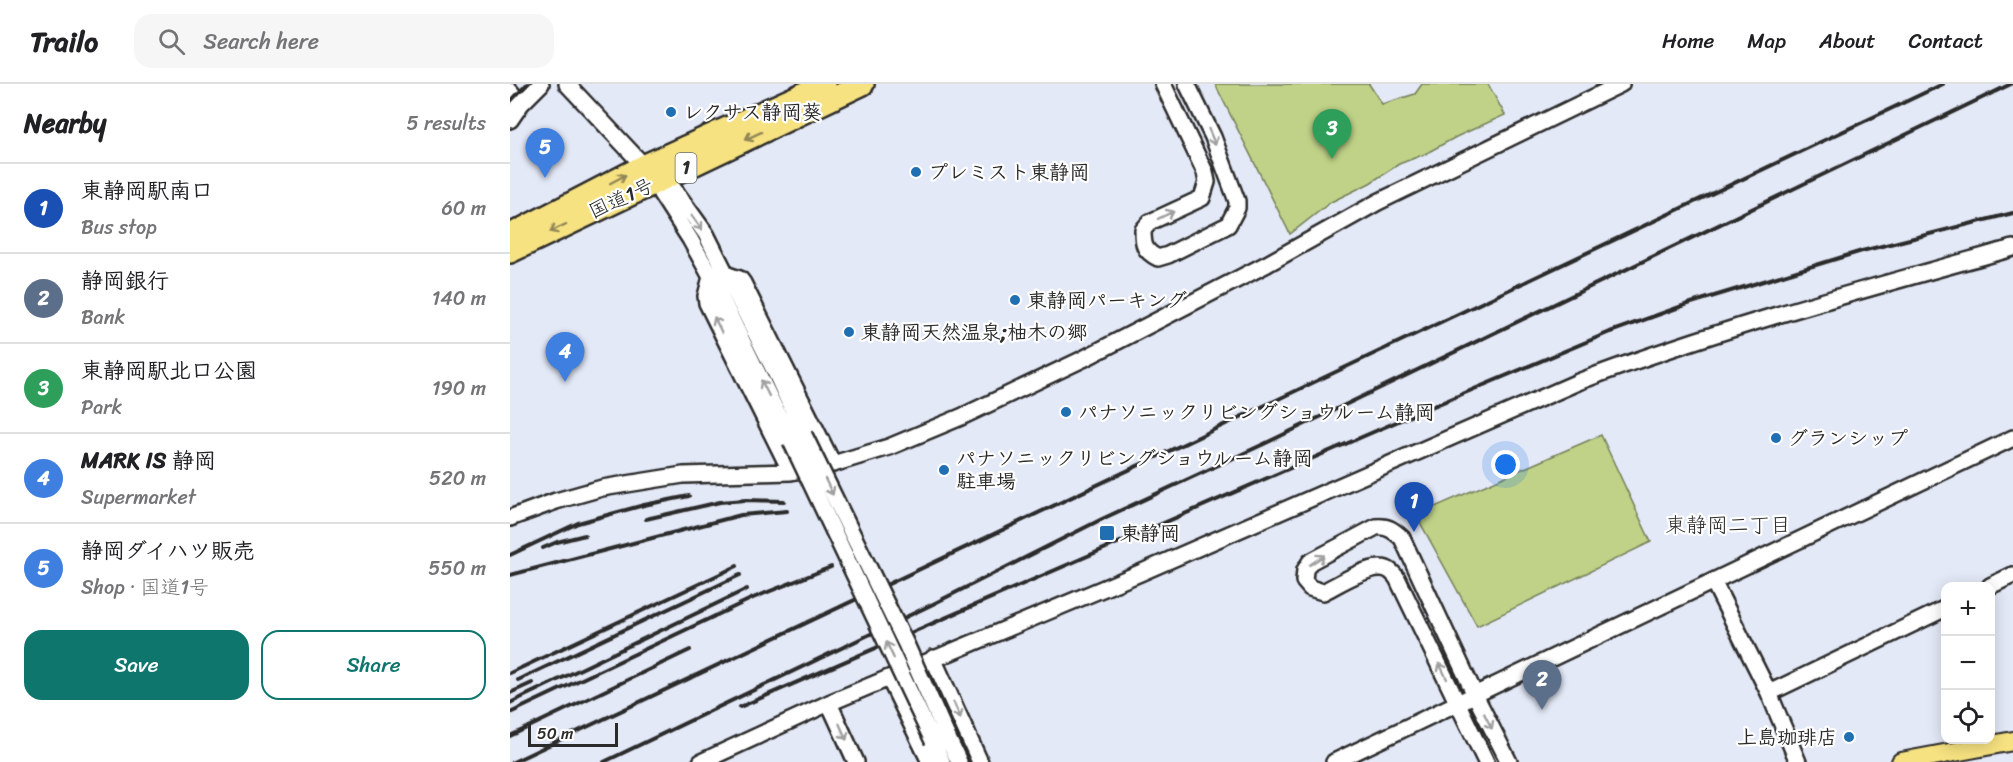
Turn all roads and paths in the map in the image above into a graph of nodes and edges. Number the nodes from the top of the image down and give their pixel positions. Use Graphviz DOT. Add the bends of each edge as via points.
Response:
graph roads {
  1 [pos="541,84"];
  2 [pos="567,84"];
  3 [pos="863,84"];
  4 [pos="1163,84"];
  5 [pos="1187,84"];
  6 [pos="1621,84"];
  7 [pos="813,87"];
  8 [pos="510,91"];
  9 [pos="521,104"];
  10 [pos="510,120"];
  11 [pos="645,165"];
  12 [pos="658,181"];
  13 [pos="1206,190"];
  14 [pos="1237,201"];
  15 [pos="510,235"];
  16 [pos="2013,248"];
  17 [pos="510,252"];
  18 [pos="718,276"];
  19 [pos="2013,438"];
  20 [pos="832,464"];
  21 [pos="791,472"];
  22 [pos="510,518"];
  23 [pos="2013,575"];
  24 [pos="1713,581"];
  25 [pos="1995,584"];
  26 [pos="1941,610"];
  27 [pos="933,658"];
  28 [pos="889,678"];
  29 [pos="1768,693"];
  30 [pos="1475,695"];
  31 [pos="1458,702"];
  32 [pos="829,703"];
  33 [pos="939,738"];
  34 [pos="2013,741"];
  35 [pos="701,762"];
  36 [pos="856,762"];
  37 [pos="930,762"];
  38 [pos="942,762"];
  39 [pos="959,762"];
  40 [pos="980,762"];
  41 [pos="1334,762"];
  42 [pos="1486,762"];
  43 [pos="1509,762"];
  44 [pos="1798,762"];
  45 [pos="1901,762"];
  1 -- 9 [label="street"];
  2 -- 11 [label="street"];
  3 -- 12 [label="highway, 国道1号 / 1, one-way"];
  4 -- 13 [label="street" via="1201,161 1208,182"];
  5 -- 14 [label="street, one-way" via="1213,137"];
  6 -- 20 [label="street" via="1378,202 1267,264 1006,396 889,447"];
  7 -- 11 [label="highway, 国道1号 / 1"];
  8 -- 9 [label="street"];
  9 -- 10 [label="street"];
  11 -- 12 [label="street"];
  15 -- 11 [label="highway, 国道1号 / 1, one-way"];
  12 -- 17 [label="highway, 国道1号 / 1, one-way"];
  12 -- 18 [label="street" via="661,194"];
  13 -- 14 [label="street"];
  14 -- 13 [label="street, one-way" via="1228,225 1168,255 1158,258 1149,254 1143,246 1143,230 1150,222 1202,198"];
  16 -- 27 [label="street" via="1788,310 1638,359"];
  18 -- 20 [label="street" via="744,283"];
  21 -- 18 [label="street, one-way" via="707,303 706,296"];
  18 -- 33 [label="street, bridge"];
  19 -- 24 [label="street"];
  20 -- 21 [label="street"];
  21 -- 22 [label="street" via="683,475 602,488"];
  23 -- 25 [label="street"];
  24 -- 29 [label="street"];
  24 -- 30 [label="street"];
  26 -- 29 [label="street"];
  27 -- 28 [label="street"];
  27 -- 40 [label="street, one-way"];
  28 -- 32 [label="street"];
  28 -- 37 [label="street"];
  29 -- 44 [label="street"];
  30 -- 31 [label="street"];
  31 -- 30 [label="street, one-way" via="1391,571 1366,571 1323,592 1310,588 1304,581 1310,562 1376,527 1393,530 1402,538"];
  30 -- 43 [label="street, one-way"];
  31 -- 41 [label="street"];
  31 -- 42 [label="street"];
  32 -- 35 [label="street"];
  32 -- 36 [label="street, one-way"];
  33 -- 38 [label="street"];
  33 -- 39 [label="street"];
  34 -- 45 [label="main road"];
}
